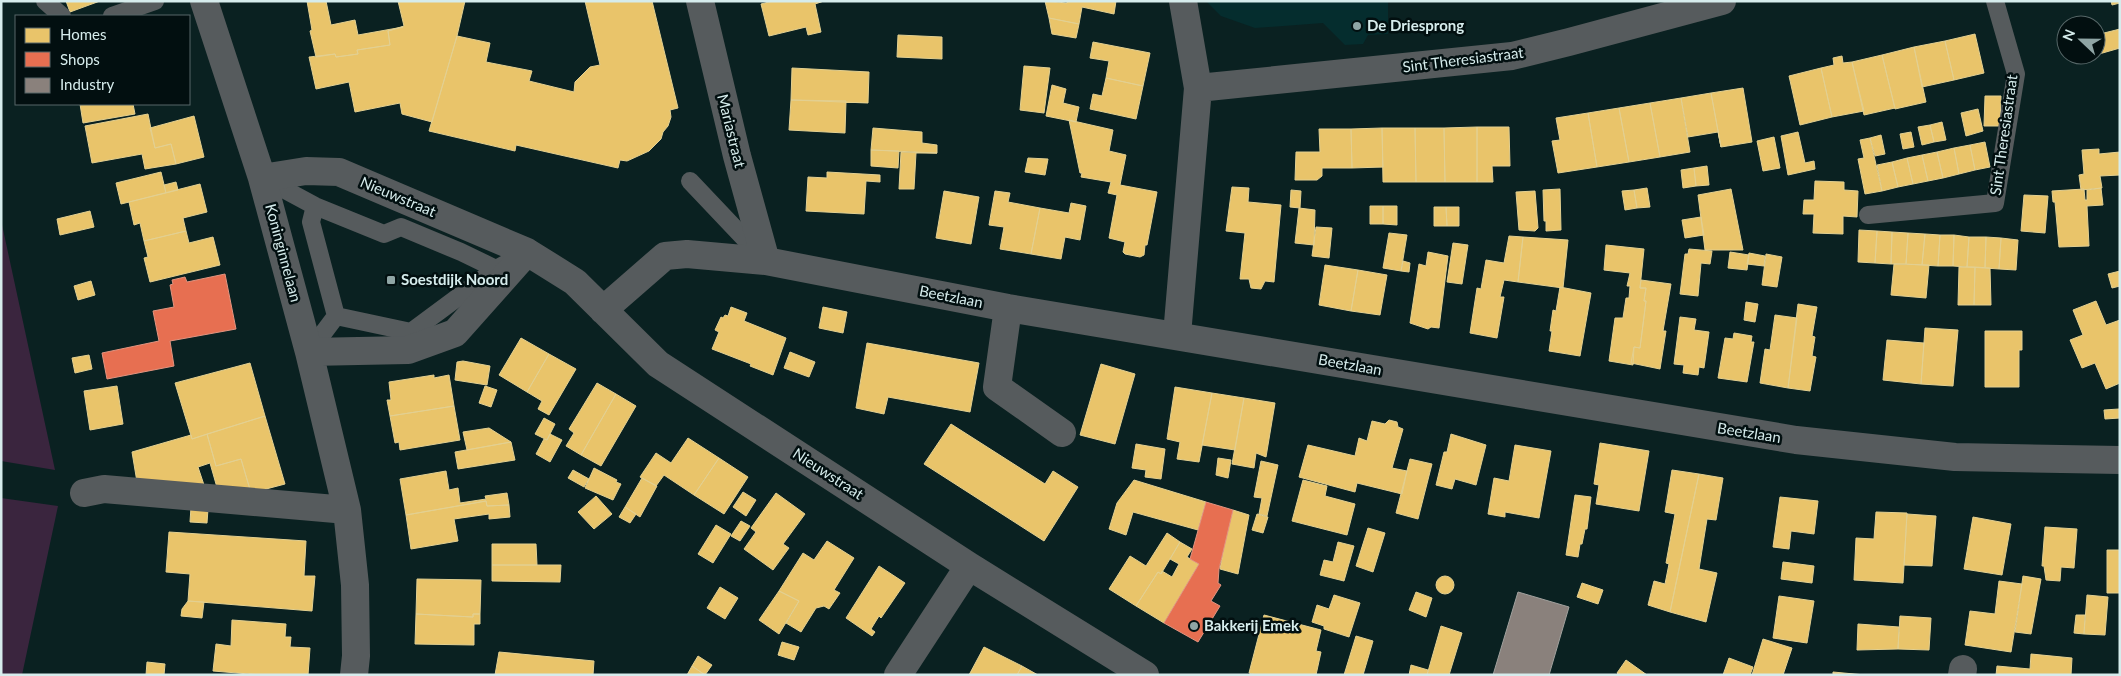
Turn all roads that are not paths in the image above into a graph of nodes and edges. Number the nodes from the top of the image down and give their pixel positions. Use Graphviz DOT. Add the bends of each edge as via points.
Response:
graph roads {
  1 [pos="45,1"];
  2 [pos="155,1"];
  3 [pos="204,1"];
  4 [pos="700,1"];
  5 [pos="1183,1"];
  6 [pos="1722,1"];
  7 [pos="1995,1"];
  8 [pos="61,15"];
  9 [pos="115,15"];
  10 [pos="1198,88"];
  11 [pos="262,178"];
  12 [pos="690,182"];
  13 [pos="315,206"];
  14 [pos="1868,215"];
  15 [pos="528,252"];
  16 [pos="766,261"];
  17 [pos="496,269"];
  18 [pos="1008,308"];
  19 [pos="603,310"];
  20 [pos="336,316"];
  21 [pos="1177,335"];
  22 [pos="309,352"];
  23 [pos="1062,433"];
  24 [pos="2120,460"];
  25 [pos="84,493"];
  26 [pos="347,510"];
  27 [pos="969,566"];
  28 [pos="354,675"];
  29 [pos="898,675"];
  30 [pos="1145,675"];
  1 -- 8 [label="lane"];
  2 -- 9 [label="lane"];
  3 -- 11 [label="street, Koninginnelaan"];
  4 -- 16 [label="street, Mariastraat"];
  5 -- 10 [label="street"];
  6 -- 10 [label="street, Sint Theresiastraat" via="1512,56"];
  7 -- 14 [label="lane, Sint Theresiastraat" via="2016,74 1995,203"];
  10 -- 21 [label="street"];
  11 -- 13 [label="lane"];
  11 -- 15 [label="street, Nieuwstraat" via="306,171 339,172"];
  11 -- 22 [label="street, Koninginnelaan"];
  12 -- 16 [label="lane"];
  13 -- 17 [label="lane" via="384,234 401,227"];
  13 -- 20 [label="lane" via="310,222"];
  15 -- 17 [label="lane"];
  15 -- 19 [label="street, Nieuwstraat" via="575,282"];
  15 -- 22 [label="street" via="455,334 408,350"];
  16 -- 18 [label="street, Beetzlaan"];
  16 -- 19 [label="street, Beetzlaan" via="686,254 665,256"];
  17 -- 20 [label="lane" via="411,332"];
  18 -- 21 [label="street, Beetzlaan"];
  18 -- 23 [label="street" via="997,387"];
  19 -- 27 [label="street, Nieuwstraat" via="658,364"];
  20 -- 22 [label="lane"];
  21 -- 24 [label="street, Beetzlaan" via="1796,440 1955,457"];
  22 -- 26 [label="street, Koninginnelaan"];
  25 -- 26 [label="street" via="104,489"];
  26 -- 28 [label="street, Koninginnelaan" via="355,585"];
  27 -- 29 [label="street"];
  27 -- 30 [label="street, Nieuwstraat"];
}
